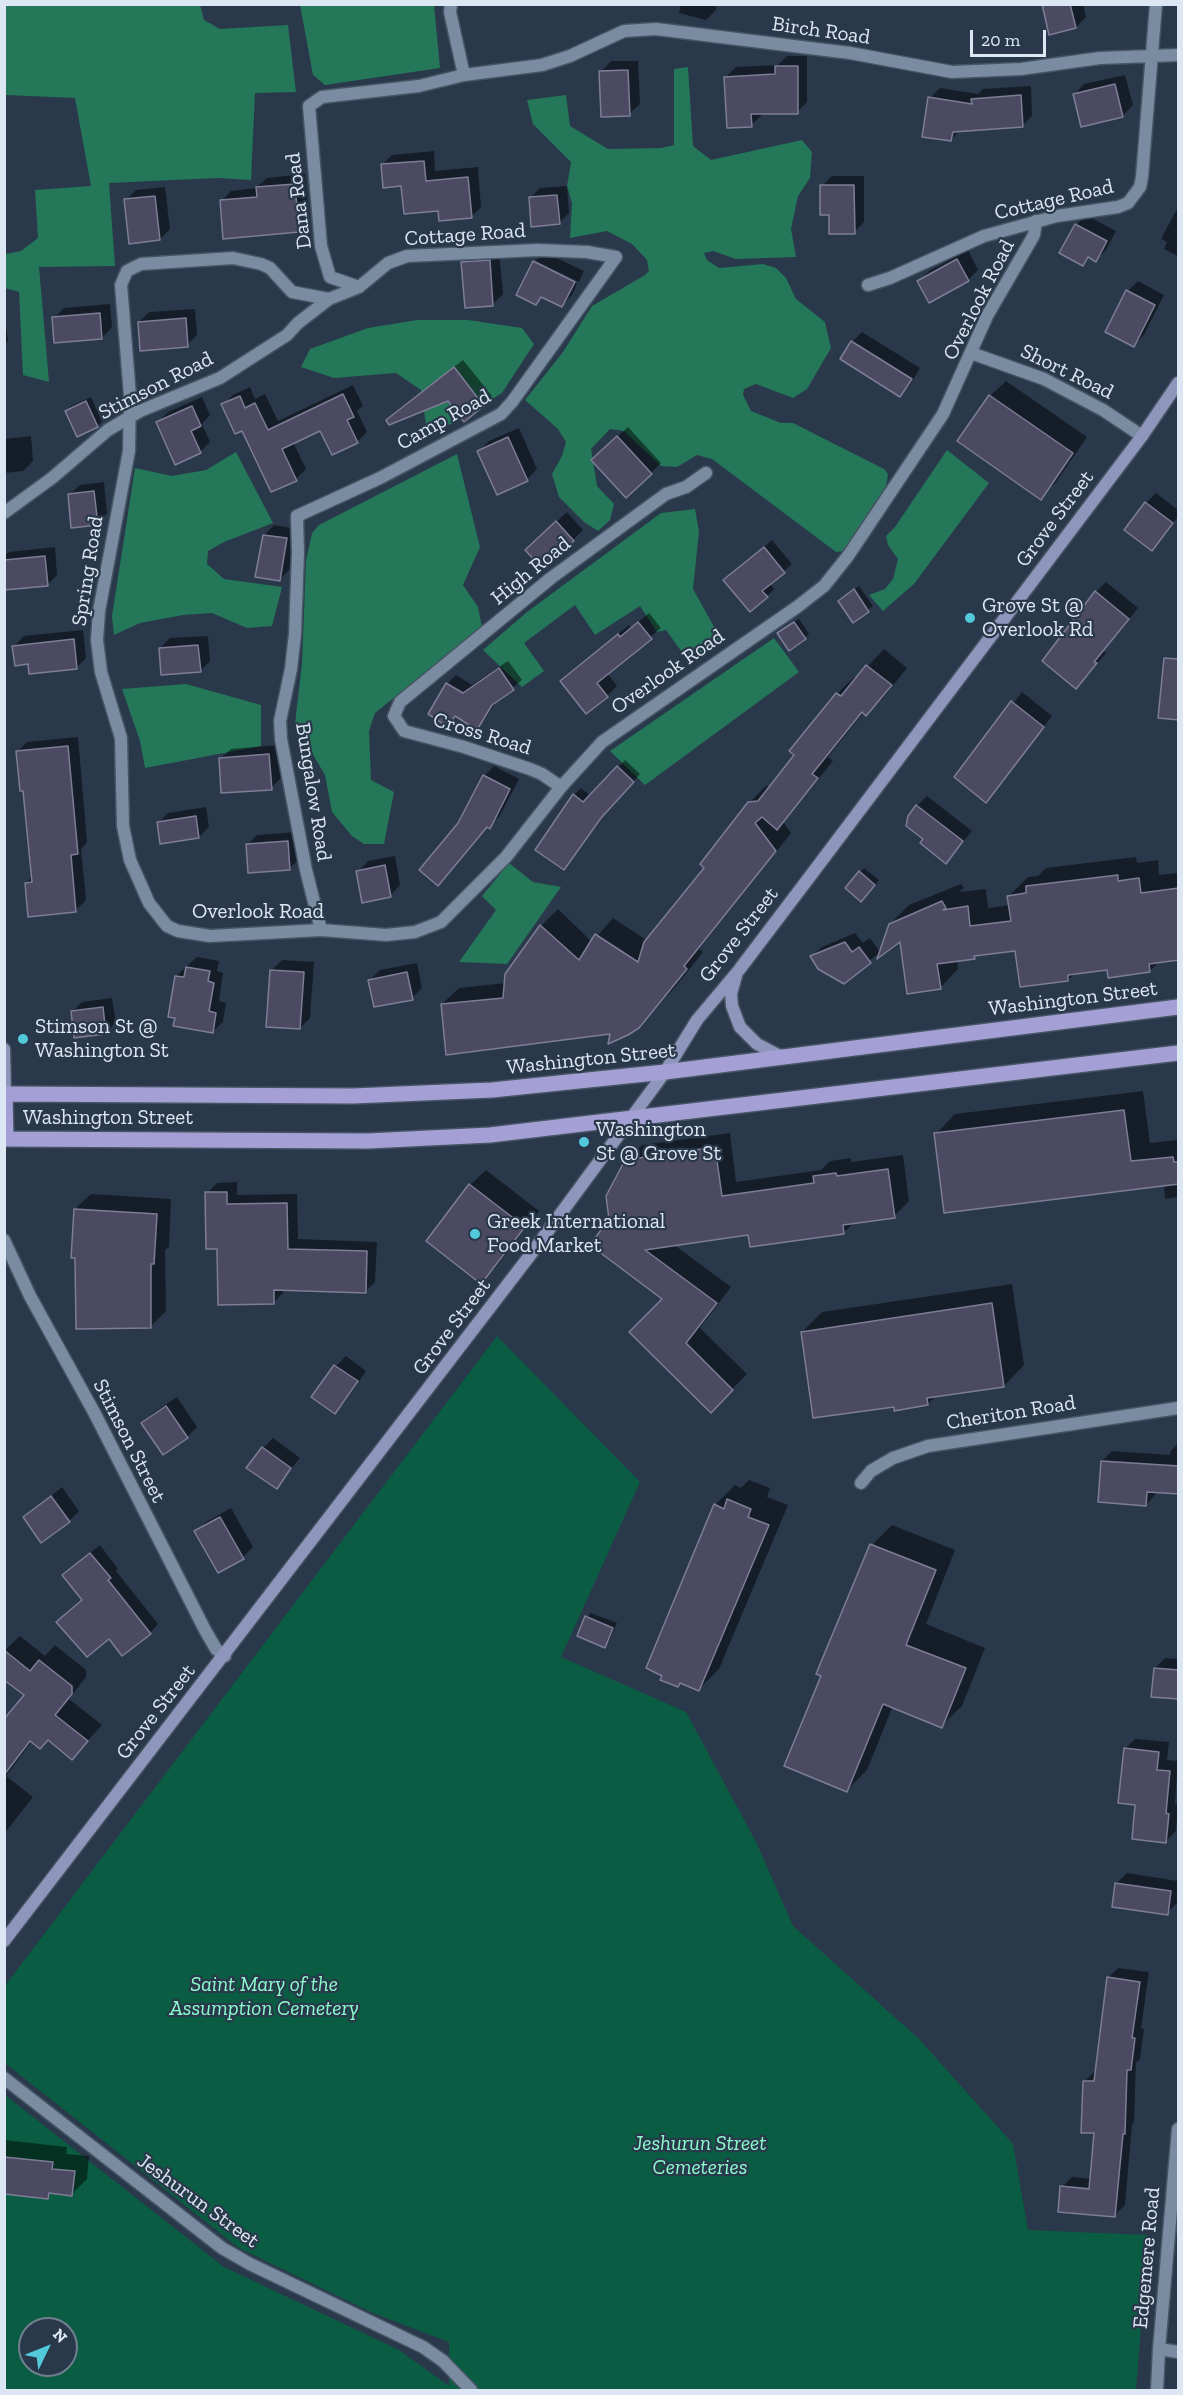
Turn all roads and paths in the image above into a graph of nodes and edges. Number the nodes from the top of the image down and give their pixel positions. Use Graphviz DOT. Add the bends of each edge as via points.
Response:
graph roads {
  1 [pos="451,4"];
  2 [pos="1156,4"];
  3 [pos="1153,54"];
  4 [pos="1179,55"];
  5 [pos="464,75"];
  6 [pos="322,97"];
  7 [pos="1036,221"];
  8 [pos="616,257"];
  9 [pos="868,285"];
  10 [pos="359,287"];
  11 [pos="329,299"];
  12 [pos="971,353"];
  13 [pos="1179,383"];
  14 [pos="131,416"];
  15 [pos="1142,436"];
  16 [pos="706,473"];
  17 [pos="4,513"];
  18 [pos="297,516"];
  19 [pos="394,716"];
  20 [pos="561,787"];
  21 [pos="321,930"];
  22 [pos="178,931"];
  23 [pos="739,970"];
  24 [pos="1179,1007"];
  25 [pos="4,1049"];
  26 [pos="1179,1053"];
  27 [pos="783,1057"];
  28 [pos="665,1072"];
  29 [pos="5,1094"];
  30 [pos="631,1119"];
  31 [pos="5,1139"];
  32 [pos="4,1240"];
  33 [pos="1179,1408"];
  34 [pos="861,1483"];
  35 [pos="225,1656"];
  36 [pos="4,1941"];
  37 [pos="4,2078"];
  38 [pos="1179,2129"];
  39 [pos="1159,2349"];
  40 [pos="1179,2352"];
  41 [pos="471,2391"];
  42 [pos="1158,2391"];
  1 -- 5 [label="street"];
  2 -- 3 [label="street, Cottage Road"];
  3 -- 4 [label="street, Birch Road"];
  3 -- 5 [label="street, Birch Road" via="952,72 850,53 656,29 624,31 542,65"];
  3 -- 7 [label="street, Cottage Road" via="1142,177 1135,196 1119,207"];
  5 -- 6 [label="street, Birch Road" via="419,86"];
  6 -- 10 [label="street, Dana Road" via="309,106 321,246 330,277"];
  7 -- 9 [label="street, Cottage Road" via="966,243"];
  7 -- 12 [label="street, Overlook Road" via="1034,235 987,316"];
  8 -- 10 [label="street, Cottage Road" via="538,250 407,256 378,269"];
  8 -- 18 [label="street, Camp Road" via="501,414 380,478"];
  10 -- 11 [label="street, Cottage Road"];
  11 -- 14 [label="street, Stimson Road" via="287,335 220,378"];
  11 -- 14 [label="street, Spring Road" via="292,292 270,268 233,258 141,264 127,271 121,285"];
  12 -- 15 [label="street, Short Road" via="1044,379"];
  12 -- 20 [label="street, Overlook Road" via="943,414 824,586 617,730"];
  13 -- 15 [label="main road, Grove Street"];
  14 -- 17 [label="street, Stimson Road"];
  14 -- 22 [label="street, Spring Road" via="129,451 99,611 98,656 121,738 124,840 149,903 167,926"];
  15 -- 23 [label="main road, Grove Street"];
  16 -- 19 [label="street, High Road" via="686,487 666,494 551,578 409,694"];
  18 -- 21 [label="street, Bungalow Road" via="295,634 280,721 281,739"];
  19 -- 20 [label="street, Cross Road" via="404,731 530,769"];
  20 -- 21 [label="street, Overlook Road" via="506,857 441,922 416,932 386,935"];
  21 -- 22 [label="street, Overlook Road" via="210,936"];
  23 -- 27 [label="main road" via="731,994 735,1017 748,1036"];
  23 -- 28 [label="main road, Grove Street" via="697,1020"];
  24 -- 27 [label="main road, Washington Street"];
  25 -- 29 [label="main road"];
  26 -- 30 [label="main road, Washington Street"];
  27 -- 28 [label="main road, Washington Street"];
  28 -- 29 [label="main road, Washington Street" via="546,1086 402,1095"];
  28 -- 30 [label="main road, Grove Street"];
  29 -- 31 [label="main road"];
  30 -- 31 [label="main road, Washington Street" via="529,1132 408,1140"];
  30 -- 35 [label="main road, Grove Street"];
  32 -- 35 [label="street, Stimson Street" via="204,1630"];
  33 -- 34 [label="street, Cheriton Road" via="928,1446 893,1458 871,1471"];
  35 -- 36 [label="main road, Grove Street"];
  37 -- 41 [label="street, Jeshurun Street" via="222,2248 433,2353"];
  38 -- 39 [label="street, Edgemere Road"];
  39 -- 40 [label="street"];
  39 -- 42 [label="street, Edgemere Road"];
}
